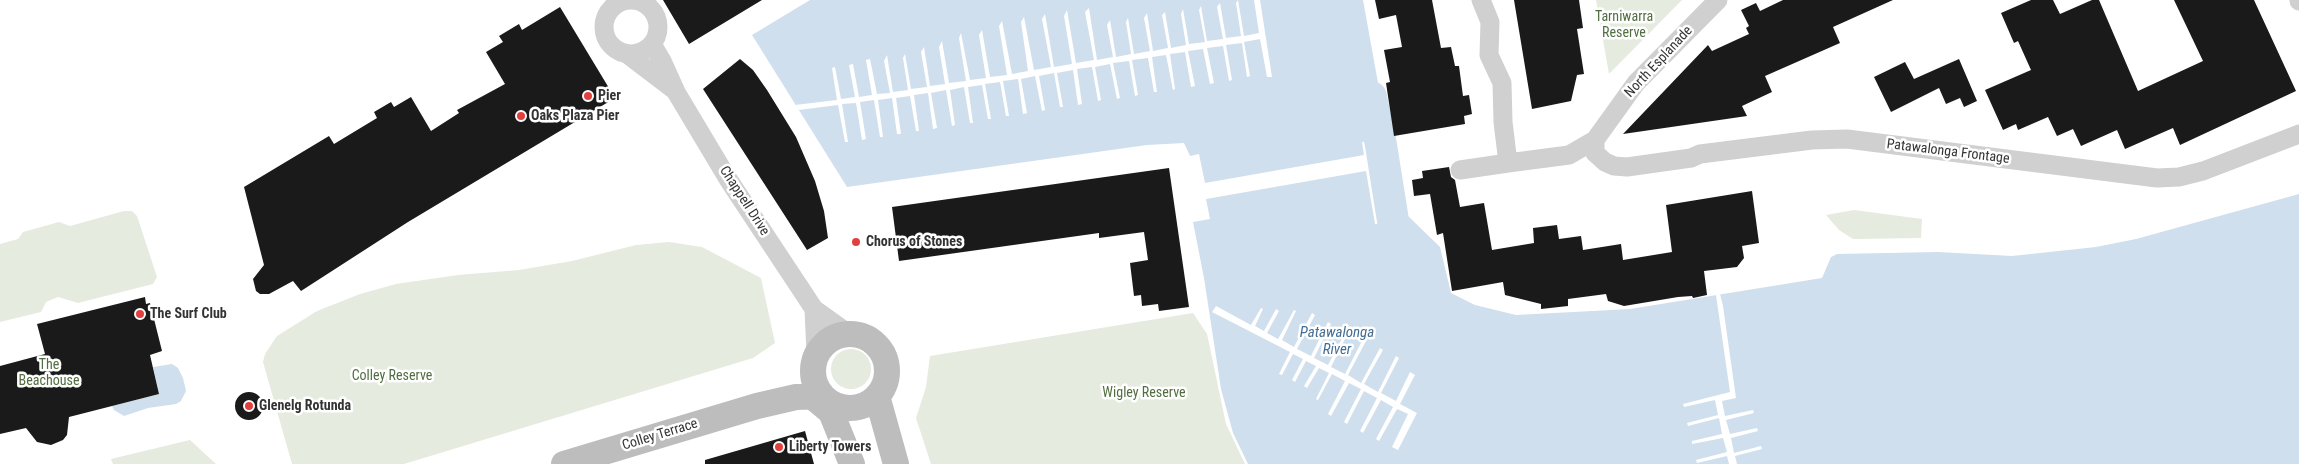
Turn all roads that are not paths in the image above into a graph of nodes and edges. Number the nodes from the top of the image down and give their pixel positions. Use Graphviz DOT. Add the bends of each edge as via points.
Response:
graph roads {
  1 [pos="1481,0"];
  2 [pos="1718,0"];
  3 [pos="652,44"];
  4 [pos="627,54"];
  5 [pos="676,92"];
  6 [pos="2299,134"];
  7 [pos="1598,152"];
  8 [pos="1508,163"];
  9 [pos="1460,170"];
  10 [pos="814,310"];
  11 [pos="849,334"];
  12 [pos="815,358"];
  13 [pos="877,396"];
  14 [pos="826,400"];
  15 [pos="756,406"];
  16 [pos="564,464"];
  17 [pos="852,464"];
  18 [pos="859,464"];
  19 [pos="896,464"];
  1 -- 8 [label="street" via="1490,22 1489,55 1502,83"];
  2 -- 7 [label="street, North Esplanade" via="1636,83"];
  3 -- 4 [label="street" via="640,52"];
  3 -- 4 [label="street" via="657,33 654,15 640,2 622,2 607,16 604,30 614,48"];
  3 -- 5 [label="street, Chappell Drive"];
  4 -- 5 [label="street, Chappell Drive"];
  5 -- 10 [label="street, Chappell Drive" via="728,179"];
  6 -- 7 [label="street, Patawalonga Frontage" via="2204,171 2157,178 1847,139 1710,152 1627,167 1614,166"];
  7 -- 8 [label="street, Patawalonga Frontage" via="1587,164 1569,155"];
  8 -- 9 [label="street"];
  10 -- 11 [label="street, Chappell Drive"];
  10 -- 12 [label="street"];
  11 -- 12 [label="street" via="830,340"];
  11 -- 13 [label="street" via="868,338 882,352 886,375"];
  12 -- 14 [label="street" via="814,380"];
  12 -- 15 [label="street, Colley Terrace"];
  13 -- 14 [label="street" via="856,407"];
  13 -- 19 [label="street"];
  14 -- 15 [label="street, Colley Terrace"];
  14 -- 17 [label="street"];
  14 -- 18 [label="street"];
  15 -- 16 [label="street, Colley Terrace"];
}
